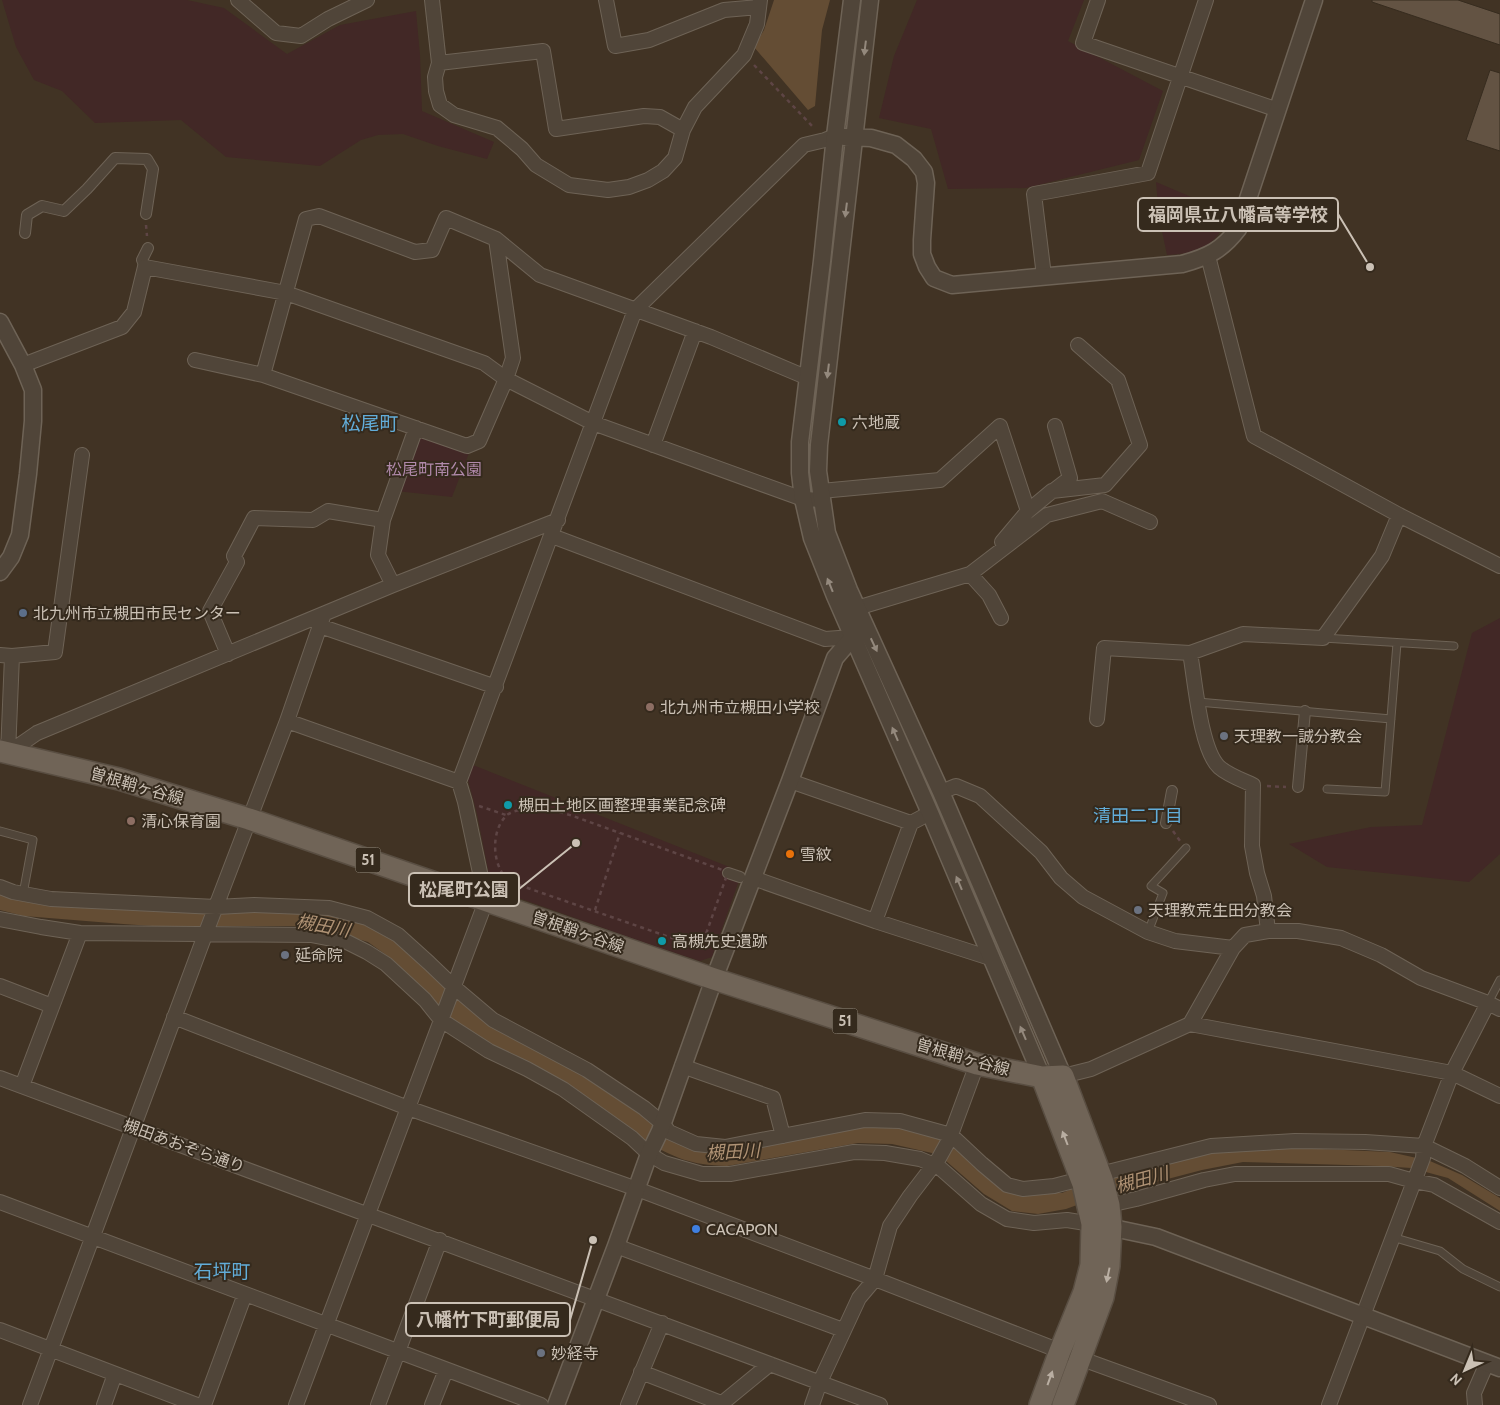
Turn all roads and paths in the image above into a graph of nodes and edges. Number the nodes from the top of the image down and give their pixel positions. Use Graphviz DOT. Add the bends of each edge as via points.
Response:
graph roads {
  1 [pos="367,0"];
  2 [pos="432,0"];
  3 [pos="606,0"];
  4 [pos="852,0"];
  5 [pos="870,0"];
  6 [pos="1098,0"];
  7 [pos="1206,0"];
  8 [pos="1314,0"];
  9 [pos="242,2"];
  10 [pos="760,3"];
  11 [pos="744,55"];
  12 [pos="439,63"];
  13 [pos="1181,76"];
  14 [pos="1278,110"];
  15 [pos="683,130"];
  16 [pos="854,137"];
  17 [pos="830,138"];
  18 [pos="146,214"];
  19 [pos="25,233"];
  20 [pos="496,238"];
  21 [pos="148,248"];
  22 [pos="1208,256"];
  23 [pos="145,267"];
  24 [pos="1044,276"];
  25 [pos="286,293"];
  26 [pos="635,310"];
  27 [pos="0,322"];
  28 [pos="695,331"];
  29 [pos="1078,345"];
  30 [pos="195,360"];
  31 [pos="24,366"];
  32 [pos="263,374"];
  33 [pos="808,378"];
  34 [pos="506,379"];
  35 [pos="593,423"];
  36 [pos="1055,426"];
  37 [pos="416,428"];
  38 [pos="653,445"];
  39 [pos="82,455"];
  40 [pos="1052,491"];
  41 [pos="822,496"];
  42 [pos="803,499"];
  43 [pos="1028,510"];
  44 [pos="1399,515"];
  45 [pos="383,520"];
  46 [pos="558,520"];
  47 [pos="1150,522"];
  48 [pos="552,536"];
  49 [pos="989,559"];
  50 [pos="1500,566"];
  51 [pos="0,572"];
  52 [pos="970,574"];
  53 [pos="393,585"];
  54 [pos="857,608"];
  55 [pos="1001,618"];
  56 [pos="322,620"];
  57 [pos="859,631"];
  58 [pos="1323,638"];
  59 [pos="1397,643"];
  60 [pos="1454,646"];
  61 [pos="1190,653"];
  62 [pos="228,654"];
  63 [pos="6,656"];
  64 [pos="496,687"];
  65 [pos="1198,702"];
  66 [pos="1306,711"];
  67 [pos="1097,719"];
  68 [pos="1391,719"];
  69 [pos="287,721"];
  70 [pos="4,752"];
  71 [pos="790,781"];
  72 [pos="459,782"];
  73 [pos="1298,788"];
  74 [pos="1328,789"];
  75 [pos="1172,790"];
  76 [pos="941,792"];
  77 [pos="465,802"];
  78 [pos="930,813"];
  79 [pos="506,815"];
  80 [pos="249,819"];
  81 [pos="911,823"];
  82 [pos="1166,823"];
  83 [pos="0,831"];
  84 [pos="620,834"];
  85 [pos="1186,848"];
  86 [pos="728,873"];
  87 [pos="746,877"];
  88 [pos="506,878"];
  89 [pos="0,888"];
  90 [pos="23,894"];
  91 [pos="491,895"];
  92 [pos="216,907"];
  93 [pos="594,910"];
  94 [pos="0,918"];
  95 [pos="875,921"];
  96 [pos="1268,931"];
  97 [pos="80,932"];
  98 [pos="1148,932"];
  99 [pos="205,934"];
  100 [pos="1232,948"];
  101 [pos="990,958"];
  102 [pos="714,979"];
  103 [pos="1500,980"];
  104 [pos="0,986"];
  105 [pos="453,990"];
  106 [pos="52,1006"];
  107 [pos="1494,1006"];
  108 [pos="174,1017"];
  109 [pos="442,1017"];
  110 [pos="1190,1024"];
  111 [pos="976,1064"];
  112 [pos="682,1066"];
  113 [pos="1452,1073"];
  114 [pos="1064,1076"];
  115 [pos="1042,1077"];
  116 [pos="0,1078"];
  117 [pos="22,1086"];
  118 [pos="1500,1096"];
  119 [pos="408,1108"];
  120 [pos="133,1127"];
  121 [pos="661,1127"];
  122 [pos="783,1136"];
  123 [pos="950,1137"];
  124 [pos="651,1150"];
  125 [pos="1424,1152"];
  126 [pos="936,1162"];
  127 [pos="1415,1178"];
  128 [pos="1091,1179"];
  129 [pos="1500,1188"];
  130 [pos="637,1189"];
  131 [pos="0,1202"];
  132 [pos="1109,1204"];
  133 [pos="368,1214"];
  134 [pos="1097,1220"];
  135 [pos="1500,1222"];
  136 [pos="93,1237"];
  137 [pos="1392,1237"];
  138 [pos="440,1240"];
  139 [pos="616,1246"];
  140 [pos="875,1279"];
  141 [pos="1500,1287"];
  142 [pos="245,1294"];
  143 [pos="596,1299"];
  144 [pos="1363,1315"];
  145 [pos="662,1323"];
  146 [pos="326,1324"];
  147 [pos="0,1330"];
  148 [pos="843,1330"];
  149 [pos="50,1350"];
  150 [pos="1060,1351"];
  151 [pos="399,1352"];
  152 [pos="1080,1358"];
  153 [pos="770,1364"];
  154 [pos="1493,1366"];
  155 [pos="446,1370"];
  156 [pos="641,1372"];
  157 [pos="115,1374"];
  158 [pos="820,1382"];
  159 [pos="721,1404"];
  160 [pos="30,1405"];
  161 [pos="104,1405"];
  162 [pos="197,1405"];
  163 [pos="204,1405"];
  164 [pos="296,1405"];
  165 [pos="378,1405"];
  166 [pos="432,1405"];
  167 [pos="541,1405"];
  168 [pos="556,1405"];
  169 [pos="628,1405"];
  170 [pos="812,1405"];
  171 [pos="880,1405"];
  172 [pos="1040,1405"];
  173 [pos="1063,1405"];
  174 [pos="1209,1405"];
  175 [pos="1329,1405"];
  176 [pos="1475,1405"];
  1 -- 9 [label="street" via="301,36 276,33"];
  2 -- 12 [label="street"];
  3 -- 10 [label="street" via="615,46 649,40 724,10"];
  4 -- 17 [label="street"];
  5 -- 16 [label="street, one-way"];
  6 -- 13 [label="street" via="1083,43"];
  7 -- 13 [label="street"];
  8 -- 14 [label="street"];
  10 -- 11 [label="street" via="757,24"];
  11 -- 15 [label="street" via="695,107"];
  11 -- 17 [label="path"];
  12 -- 15 [label="street" via="543,51 556,129 644,116 660,117"];
  12 -- 15 [label="street" via="435,78 440,105 454,116 497,128 536,165 569,185 608,190 648,180 664,172 675,158"];
  13 -- 14 [label="street"];
  13 -- 24 [label="street" via="1148,173 1034,194"];
  14 -- 22 [label="street" via="1238,228 1229,241"];
  16 -- 17 [label="street"];
  16 -- 24 [label="street" via="896,145 924,172 922,254 934,278 952,285"];
  16 -- 41 [label="street, one-way" via="819,445 818,471"];
  17 -- 26 [label="street" via="804,144"];
  17 -- 33 [label="street" via="822,261"];
  18 -- 19 [label="street" via="153,169 147,159 115,158 64,211 42,206 27,215"];
  18 -- 21 [label="path"];
  20 -- 25 [label="street" via="446,218 432,250 415,252 319,216 306,219"];
  20 -- 26 [label="street" via="540,275"];
  20 -- 34 [label="street" via="513,358"];
  21 -- 23 [label="street" via="142,260"];
  22 -- 24 [label="street" via="1182,264"];
  22 -- 44 [label="street" via="1254,436"];
  23 -- 25 [label="street"];
  23 -- 31 [label="street" via="134,312 122,327"];
  25 -- 32 [label="street"];
  25 -- 34 [label="street" via="484,363"];
  26 -- 28 [label="street"];
  26 -- 35 [label="street"];
  27 -- 31 [label="street"];
  28 -- 33 [label="street"];
  28 -- 38 [label="street"];
  29 -- 40 [label="street" via="1118,380 1140,445 1105,485"];
  30 -- 32 [label="street"];
  31 -- 51 [label="street" via="33,390 28,474 20,535 11,557"];
  32 -- 37 [label="street"];
  33 -- 42 [label="street" via="800,442"];
  34 -- 35 [label="street"];
  34 -- 37 [label="street" via="479,440 468,446"];
  35 -- 38 [label="street"];
  35 -- 46 [label="street"];
  36 -- 40 [label="street" via="1070,478"];
  37 -- 45 [label="street"];
  38 -- 42 [label="street"];
  39 -- 63 [label="street" via="55,652"];
  40 -- 43 [label="street"];
  41 -- 42 [label="street"];
  41 -- 43 [label="street" via="940,480 1000,426"];
  41 -- 54 [label="street" via="827,533"];
  57 -- 42 [label="street, one-way" via="835,596 812,538"];
  43 -- 49 [label="street"];
  44 -- 50 [label="street"];
  44 -- 58 [label="street" via="1382,556"];
  45 -- 53 [label="street" via="378,554"];
  45 -- 62 [label="street" via="328,511 313,520 254,518 234,556 237,562 210,612"];
  46 -- 48 [label="street"];
  46 -- 53 [label="street"];
  47 -- 49 [label="street" via="1102,501 1047,515"];
  48 -- 57 [label="street" via="825,639"];
  48 -- 64 [label="street"];
  49 -- 52 [label="street"];
  52 -- 54 [label="street"];
  52 -- 55 [label="street" via="989,595"];
  53 -- 56 [label="street"];
  54 -- 57 [label="street"];
  56 -- 62 [label="street"];
  56 -- 64 [label="street"];
  56 -- 69 [label="street"];
  57 -- 71 [label="street" via="835,658"];
  57 -- 76 [label="street, one-way"];
  78 -- 57 [label="street, one-way"];
  58 -- 59 [label="lane"];
  58 -- 61 [label="street" via="1243,634"];
  59 -- 60 [label="lane"];
  59 -- 68 [label="lane"];
  61 -- 65 [label="street"];
  61 -- 67 [label="street" via="1104,648"];
  62 -- 70 [label="street" via="37,733"];
  63 -- 70 [label="street"];
  64 -- 72 [label="street"];
  65 -- 66 [label="lane"];
  65 -- 96 [label="street" via="1210,754 1219,767 1253,785 1252,846 1264,896"];
  66 -- 68 [label="lane"];
  66 -- 73 [label="street"];
  68 -- 74 [label="lane" via="1385,792"];
  69 -- 72 [label="street"];
  69 -- 80 [label="street"];
  70 -- 80 [label="main road, 曽根鞘ヶ谷線 / 51" via="119,779"];
  71 -- 81 [label="street"];
  71 -- 87 [label="street"];
  72 -- 77 [label="street"];
  75 -- 82 [label="street"];
  76 -- 98 [label="street" via="956,786 980,796 1041,852 1061,878 1083,897"];
  76 -- 114 [label="street"];
  77 -- 79 [label="path"];
  77 -- 91 [label="street"];
  78 -- 81 [label="street"];
  101 -- 78 [label="street, one-way"];
  79 -- 84 [label="path" via="528,808 546,808"];
  79 -- 88 [label="path" via="498,829 495,850"];
  80 -- 91 [label="main road, 曽根鞘ヶ谷線 / 51"];
  80 -- 92 [label="street"];
  81 -- 95 [label="street"];
  82 -- 85 [label="path"];
  83 -- 90 [label="lane" via="32,840"];
  84 -- 86 [label="path"];
  84 -- 93 [label="path"];
  85 -- 98 [label="lane" via="1151,886 1164,893"];
  86 -- 87 [label="street"];
  86 -- 93 [label="path" via="701,948"];
  87 -- 95 [label="street"];
  87 -- 102 [label="street"];
  88 -- 91 [label="path"];
  88 -- 93 [label="path"];
  89 -- 90 [label="street"];
  90 -- 92 [label="street" via="60,900"];
  91 -- 102 [label="main road, 曽根鞘ヶ谷線 / 51"];
  91 -- 105 [label="street"];
  92 -- 99 [label="street"];
  92 -- 105 [label="street" via="330,908 367,918 398,935"];
  94 -- 97 [label="street" via="42,928"];
  95 -- 101 [label="street"];
  96 -- 100 [label="street" via="1245,935"];
  96 -- 107 [label="street" via="1298,931 1341,938 1381,955 1421,978"];
  97 -- 99 [label="street"];
  97 -- 106 [label="street"];
  98 -- 100 [label="street" via="1175,941"];
  99 -- 108 [label="street"];
  99 -- 109 [label="street" via="311,935 347,942 386,964"];
  100 -- 110 [label="street"];
  115 -- 101 [label="street, one-way"];
  102 -- 111 [label="main road, 曽根鞘ヶ谷線 / 51"];
  102 -- 112 [label="street"];
  103 -- 107 [label="lane"];
  104 -- 106 [label="street"];
  105 -- 109 [label="street"];
  105 -- 121 [label="street" via="493,1020 586,1070 644,1108"];
  106 -- 117 [label="street"];
  107 -- 113 [label="street"];
  108 -- 119 [label="street"];
  108 -- 120 [label="street"];
  109 -- 119 [label="street"];
  109 -- 124 [label="street" via="490,1051 563,1089"];
  110 -- 113 [label="street"];
  110 -- 114 [label="street" via="1091,1069"];
  111 -- 115 [label="main road, 曽根鞘ヶ谷線 / 51"];
  111 -- 123 [label="street"];
  112 -- 121 [label="street"];
  112 -- 122 [label="street" via="768,1094 773,1098"];
  113 -- 118 [label="street"];
  113 -- 125 [label="street"];
  114 -- 115 [label="main road, 曽根鞘ヶ谷線 / 51"];
  114 -- 128 [label="main road"];
  128 -- 115 [label="main road, one-way"];
  116 -- 117 [label="street, 槻田あおぞら通り"];
  117 -- 120 [label="street, 槻田あおぞら通り"];
  119 -- 130 [label="street"];
  119 -- 133 [label="street"];
  120 -- 133 [label="street, 槻田あおぞら通り"];
  120 -- 136 [label="street"];
  121 -- 122 [label="street" via="696,1144 726,1147"];
  121 -- 124 [label="street"];
  122 -- 123 [label="street" via="865,1120 900,1121"];
  123 -- 126 [label="street"];
  123 -- 128 [label="street" via="1007,1185 1023,1189"];
  124 -- 126 [label="street" via="664,1163 702,1174 730,1174 854,1152 885,1153"];
  124 -- 130 [label="street"];
  125 -- 127 [label="street"];
  125 -- 128 [label="street" via="1365,1142 1295,1141 1211,1146"];
  125 -- 129 [label="street" via="1465,1166"];
  126 -- 134 [label="street" via="981,1204 1007,1219 1034,1223"];
  126 -- 140 [label="street" via="890,1226"];
  127 -- 132 [label="street" via="1389,1174 1235,1174"];
  127 -- 135 [label="street" via="1434,1185"];
  127 -- 137 [label="street"];
  128 -- 132 [label="main road"];
  128 -- 134 [label="main road"];
  130 -- 139 [label="street"];
  130 -- 140 [label="street"];
  131 -- 136 [label="street"];
  132 -- 134 [label="main road"];
  133 -- 138 [label="street, 槻田あおぞら通り"];
  133 -- 146 [label="street"];
  134 -- 144 [label="street" via="1156,1237"];
  134 -- 150 [label="main road" via="1084,1292"];
  134 -- 152 [label="main road, one-way" via="1110,1266 1103,1297"];
  136 -- 142 [label="street"];
  136 -- 149 [label="street"];
  137 -- 141 [label="lane" via="1440,1251 1463,1269"];
  137 -- 144 [label="street"];
  138 -- 143 [label="street, 槻田あおぞら通り"];
  138 -- 151 [label="street"];
  139 -- 143 [label="street"];
  139 -- 148 [label="street"];
  140 -- 148 [label="street" via="859,1298"];
  140 -- 150 [label="street"];
  142 -- 146 [label="street"];
  142 -- 163 [label="street"];
  143 -- 145 [label="street, 槻田あおぞら通り"];
  143 -- 168 [label="street"];
  144 -- 154 [label="street"];
  144 -- 175 [label="street"];
  145 -- 153 [label="street, 槻田あおぞら通り"];
  145 -- 156 [label="street"];
  146 -- 151 [label="street"];
  146 -- 164 [label="street"];
  147 -- 149 [label="street"];
  148 -- 158 [label="street"];
  149 -- 157 [label="street"];
  149 -- 160 [label="street"];
  150 -- 152 [label="street"];
  172 -- 150 [label="main road, one-way"];
  151 -- 155 [label="street"];
  151 -- 165 [label="street"];
  152 -- 173 [label="main road"];
  152 -- 174 [label="street"];
  153 -- 158 [label="street, 槻田あおぞら通り"];
  153 -- 159 [label="street"];
  154 -- 176 [label="street" via="1474,1394"];
  155 -- 166 [label="street"];
  155 -- 167 [label="street"];
  156 -- 159 [label="street"];
  156 -- 169 [label="street"];
  157 -- 161 [label="street"];
  157 -- 162 [label="street"];
  158 -- 170 [label="street"];
  158 -- 171 [label="street, 槻田あおぞら通り"];
}
